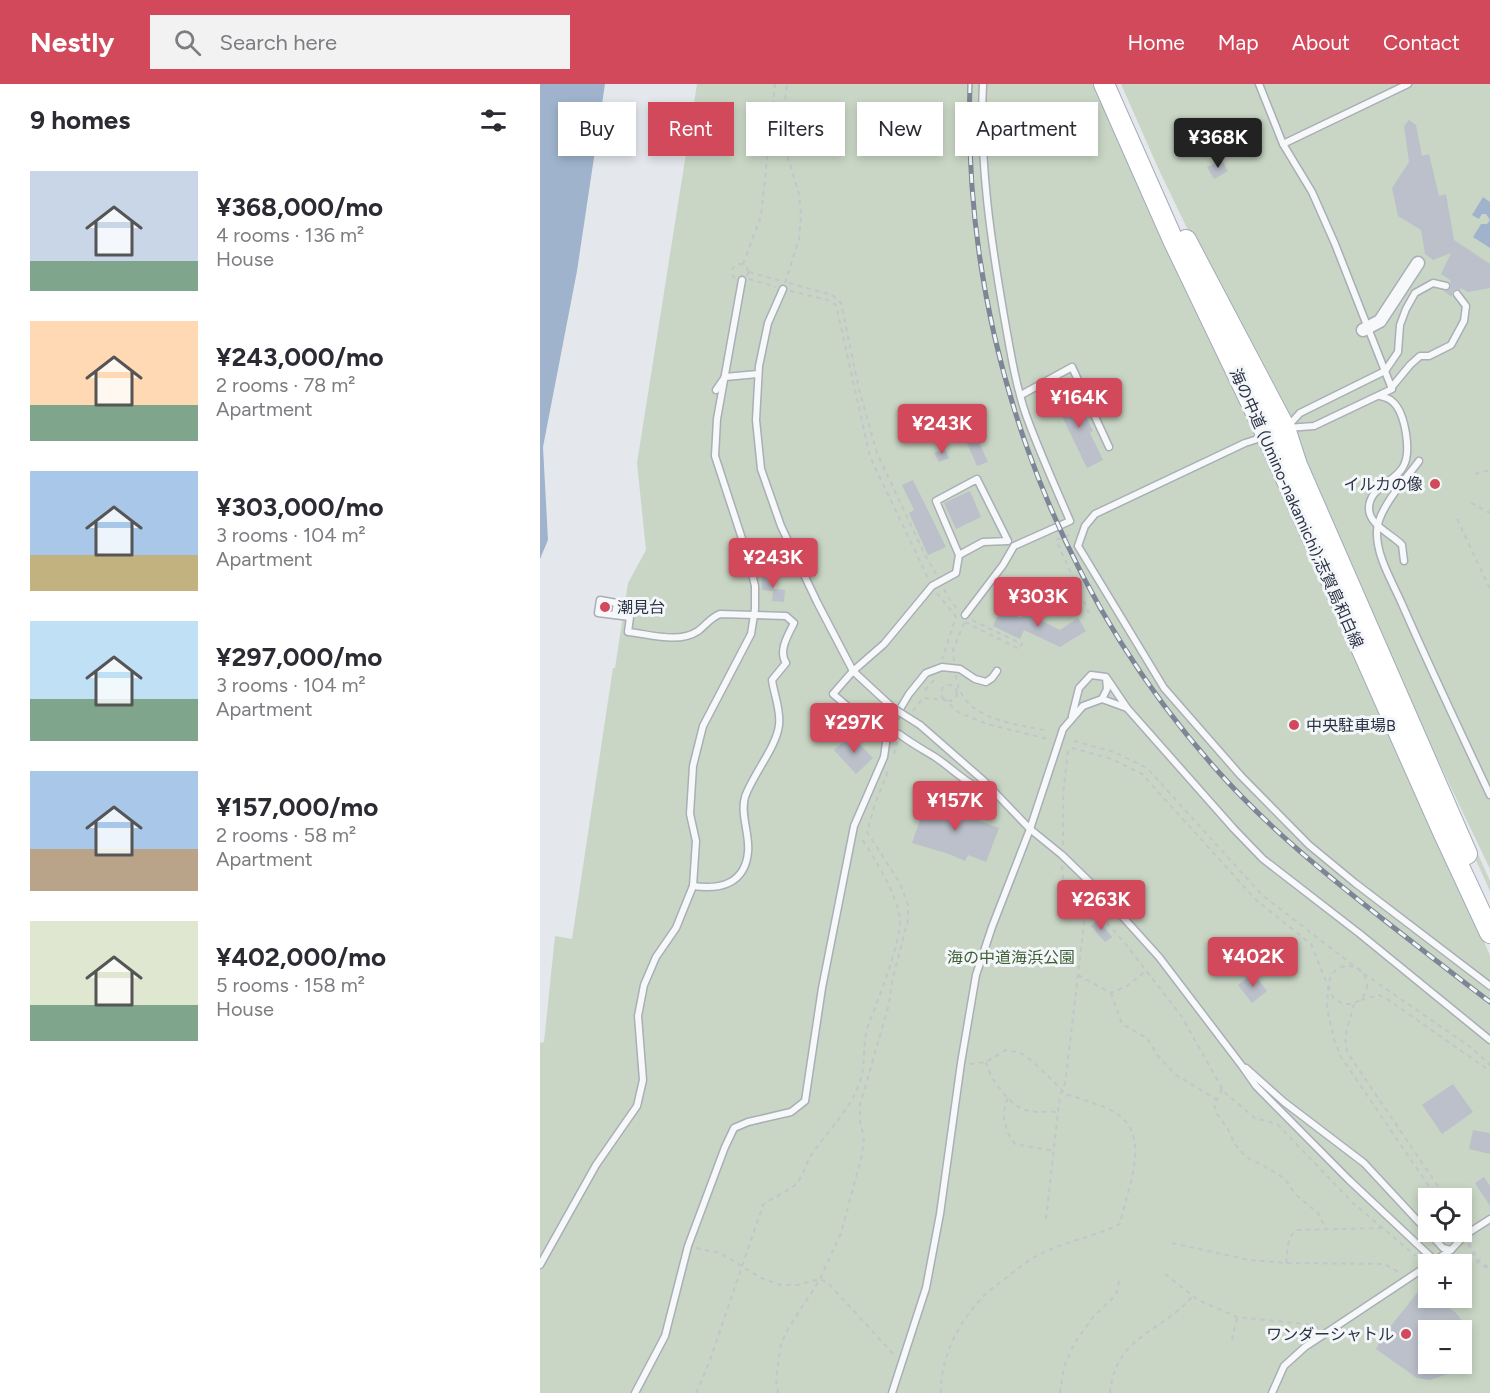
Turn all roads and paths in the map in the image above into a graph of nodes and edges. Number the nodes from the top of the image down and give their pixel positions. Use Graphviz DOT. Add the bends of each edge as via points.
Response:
graph roads {
  1 [pos="775,84"];
  2 [pos="787,84"];
  3 [pos="983,84"];
  4 [pos="1104,84"];
  5 [pos="1116,84"];
  6 [pos="1259,84"];
  7 [pos="1408,84"];
  8 [pos="1283,144"];
  9 [pos="1418,263"];
  10 [pos="743,264"];
  11 [pos="749,272"];
  12 [pos="744,279"];
  13 [pos="784,285"];
  14 [pos="1446,286"];
  15 [pos="1457,294"];
  16 [pos="1365,329"];
  17 [pos="1385,371"];
  18 [pos="758,375"];
  19 [pos="725,377"];
  20 [pos="1391,388"];
  21 [pos="716,390"];
  22 [pos="1021,395"];
  23 [pos="1379,396"];
  24 [pos="1285,428"];
  25 [pos="1267,436"];
  26 [pos="1109,447"];
  27 [pos="1419,461"];
  28 [pos="1490,470"];
  29 [pos="1475,474"];
  30 [pos="1471,503"];
  31 [pos="1490,513"];
  32 [pos="1457,519"];
  33 [pos="1378,525"];
  34 [pos="1069,535"];
  35 [pos="1008,541"];
  36 [pos="1014,546"];
  37 [pos="959,555"];
  38 [pos="1404,561"];
  39 [pos="941,583"];
  40 [pos="932,586"];
  41 [pos="1490,589"];
  42 [pos="950,612"];
  43 [pos="1089,613"];
  44 [pos="615,615"];
  45 [pos="754,616"];
  46 [pos="963,616"];
  47 [pos="955,627"];
  48 [pos="954,662"];
  49 [pos="940,666"];
  50 [pos="997,670"];
  51 [pos="853,671"];
  52 [pos="936,674"];
  53 [pos="956,674"];
  54 [pos="1106,677"];
  55 [pos="919,694"];
  56 [pos="1102,699"];
  57 [pos="945,700"];
  58 [pos="1126,708"];
  59 [pos="854,712"];
  60 [pos="1072,717"];
  61 [pos="1048,731"];
  62 [pos="899,734"];
  63 [pos="1048,739"];
  64 [pos="1074,741"];
  65 [pos="1072,748"];
  66 [pos="1068,750"];
  67 [pos="884,769"];
  68 [pos="995,793"];
  69 [pos="1490,795"];
  70 [pos="871,802"];
  71 [pos="1030,829"];
  72 [pos="858,832"];
  73 [pos="1062,855"];
  74 [pos="693,886"];
  75 [pos="1490,906"];
  76 [pos="1490,933"];
  77 [pos="1147,970"];
  78 [pos="1363,973"];
  79 [pos="1078,975"];
  80 [pos="1328,986"];
  81 [pos="1490,986"];
  82 [pos="1111,993"];
  83 [pos="1361,1000"];
  84 [pos="1354,1004"];
  85 [pos="1490,1040"];
  86 [pos="986,1062"];
  87 [pos="961,1063"];
  88 [pos="1490,1065"];
  89 [pos="1242,1066"];
  90 [pos="1490,1071"];
  91 [pos="1062,1089"];
  92 [pos="1222,1089"];
  93 [pos="1008,1098"];
  94 [pos="1216,1099"];
  95 [pos="1059,1112"];
  96 [pos="1054,1151"];
  97 [pos="1430,1188"];
  98 [pos="1439,1188"];
  99 [pos="1490,1219"];
  100 [pos="1047,1220"];
  101 [pos="1383,1228"];
  102 [pos="1326,1229"];
  103 [pos="1472,1231"];
  104 [pos="1458,1242"];
  105 [pos="1467,1242"];
  106 [pos="1172,1243"];
  107 [pos="688,1246"];
  108 [pos="1451,1250"];
  109 [pos="1428,1254"];
  110 [pos="1445,1254"];
  111 [pos="1286,1263"];
  112 [pos="540,1265"];
  113 [pos="742,1265"];
  114 [pos="1490,1269"];
  115 [pos="1418,1271"];
  116 [pos="1165,1274"];
  117 [pos="1406,1275"];
  118 [pos="1120,1277"];
  119 [pos="820,1279"];
  120 [pos="1193,1296"];
  121 [pos="1237,1317"];
  122 [pos="1326,1329"];
  123 [pos="1232,1340"];
  124 [pos="902,1364"];
  125 [pos="635,1393"];
  126 [pos="696,1393"];
  127 [pos="778,1393"];
  128 [pos="892,1393"];
  129 [pos="941,1393"];
  130 [pos="1060,1393"];
  131 [pos="1110,1393"];
  132 [pos="1272,1393"];
  1 -- 10 [label="path" via="761,216"];
  2 -- 13 [label="path" via="781,135 799,194 801,216 799,240"];
  3 -- 22 [label="lane" via="982,141 996,267"];
  4 -- 25 [label="main road, 海の中道 (Umino-nakamichi);志賀島和白線"];
  5 -- 24 [label="main road, 海の中道 (Umino-nakamichi);志賀島和白線" via="1185,237"];
  6 -- 8 [label="lane"];
  7 -- 8 [label="lane"];
  8 -- 16 [label="lane" via="1312,192"];
  9 -- 16 [label="street" via="1380,321"];
  11 -- 13 [label="path"];
  12 -- 13 [label="path"];
  12 -- 19 [label="lane"];
  13 -- 18 [label="lane" via="768,323"];
  13 -- 39 [label="path" via="832,295 841,303 877,453"];
  13 -- 40 [label="path" via="836,305 870,457"];
  14 -- 17 [label="lane" via="1433,283 1415,293 1400,325 1398,352"];
  15 -- 20 [label="lane" via="1466,306 1464,321 1451,345 1429,356 1420,356"];
  16 -- 17 [label="lane"];
  17 -- 20 [label="lane"];
  17 -- 24 [label="lane" via="1300,413"];
  18 -- 19 [label="lane"];
  18 -- 51 [label="lane" via="756,420 761,469 781,526"];
  19 -- 21 [label="lane"];
  19 -- 45 [label="lane" via="715,456 748,557 754,586"];
  20 -- 23 [label="lane"];
  22 -- 26 [label="lane" via="1072,368"];
  22 -- 36 [label="lane" via="1038,447 1070,521"];
  23 -- 24 [label="lane" via="1314,426"];
  23 -- 33 [label="lane" via="1395,403 1406,432 1407,452 1405,465 1398,474 1373,495 1370,514"];
  24 -- 25 [label="lane"];
  24 -- 75 [label="main road, 海の中道 (Umino-nakamichi);志賀島和白線" via="1297,465"];
  25 -- 76 [label="main road, 海の中道 (Umino-nakamichi);志賀島和白線"];
  25 -- 81 [label="lane" via="1095,514 1085,526 1078,546 1164,688 1242,776 1309,845"];
  27 -- 33 [label="lane" via="1390,499"];
  28 -- 29 [label="path"];
  30 -- 31 [label="path"];
  32 -- 41 [label="path"];
  33 -- 38 [label="lane" via="1402,545"];
  33 -- 69 [label="lane" via="1379,550"];
  34 -- 43 [label="path" via="1056,540"];
  35 -- 36 [label="lane"];
  35 -- 37 [label="lane" via="983,542"];
  35 -- 37 [label="lane" via="977,479 936,501"];
  36 -- 46 [label="lane"];
  37 -- 39 [label="lane" via="956,573"];
  39 -- 40 [label="lane"];
  39 -- 46 [label="path"];
  40 -- 42 [label="path"];
  40 -- 51 [label="lane" via="884,644"];
  42 -- 46 [label="path"];
  42 -- 47 [label="path" via="957,617"];
  44 -- 45 [label="lane" via="630,616 628,632 678,638 698,631 720,614"];
  45 -- 74 [label="lane" via="751,634 703,726 693,766"];
  45 -- 74 [label="lane" via="786,616 794,623 783,650 786,663 772,680 779,728 745,797 748,853 743,867 728,885"];
  46 -- 47 [label="path"];
  46 -- 48 [label="path" via="1022,644 1019,649 965,622 953,650"];
  47 -- 49 [label="path"];
  50 -- 107 [label="lane" via="986,682 960,669 942,667 926,673 888,729 884,757 854,826 822,988 805,1101 791,1112 734,1128"];
  51 -- 59 [label="lane" via="832,694"];
  51 -- 68 [label="lane, bridge"];
  52 -- 55 [label="path" via="934,682"];
  53 -- 61 [label="path" via="957,686 973,708 988,717"];
  54 -- 56 [label="lane" via="1107,689"];
  54 -- 58 [label="lane"];
  54 -- 60 [label="lane" via="1091,675 1079,688"];
  56 -- 58 [label="lane"];
  56 -- 60 [label="lane" via="1083,706"];
  57 -- 57 [label="path" via="942,689 953,686 956,697"];
  57 -- 62 [label="path" via="923,698"];
  57 -- 63 [label="path" via="958,712 987,724"];
  58 -- 85 [label="lane" via="1263,859"];
  60 -- 71 [label="lane" via="1063,729"];
  62 -- 68 [label="lane" via="975,788"];
  62 -- 119 [label="path" via="867,832 900,884 908,905 908,920 890,1004 860,1105 862,1155 841,1233"];
  64 -- 78 [label="path" via="1114,752 1147,768 1262,895"];
  65 -- 80 [label="path" via="1112,759 1142,774 1256,900 1311,944"];
  66 -- 73 [label="path"];
  67 -- 70 [label="path"];
  68 -- 71 [label="lane"];
  71 -- 73 [label="lane"];
  71 -- 87 [label="lane" via="976,975"];
  72 -- 113 [label="path" via="887,884 900,920 881,995 868,1026 862,1076 854,1096 811,1156 800,1179 763,1205"];
  73 -- 79 [label="path" via="1063,880 1086,908"];
  73 -- 89 [label="lane" via="1159,957"];
  74 -- 112 [label="lane" via="676,928 656,957 644,985 638,1016 643,1080 637,1106 596,1165"];
  77 -- 82 [label="path"];
  78 -- 80 [label="path" via="1355,967 1337,969"];
  78 -- 83 [label="path" via="1367,987"];
  78 -- 88 [label="path"];
  79 -- 82 [label="path"];
  79 -- 91 [label="path"];
  80 -- 84 [label="path" via="1336,1002"];
  80 -- 97 [label="path" via="1327,1009 1341,1057"];
  82 -- 94 [label="path" via="1122,1024 1147,1038 1176,1075"];
  83 -- 84 [label="path"];
  83 -- 90 [label="path" via="1379,995 1390,1001"];
  84 -- 98 [label="path" via="1345,1037 1347,1052"];
  86 -- 87 [label="path"];
  86 -- 91 [label="path" via="1006,1050 1017,1052"];
  86 -- 93 [label="path"];
  87 -- 124 [label="lane" via="926,1288"];
  89 -- 108 [label="lane" via="1364,1163 1443,1248"];
  89 -- 109 [label="lane" via="1280,1112"];
  91 -- 95 [label="path"];
  91 -- 129 [label="path" via="1066,1095 1122,1117 1129,1127 1134,1160 1120,1224 1034,1257 986,1293 961,1324 950,1348"];
  92 -- 94 [label="path"];
  93 -- 95 [label="path" via="1024,1110"];
  93 -- 96 [label="path" via="1004,1125 1015,1144"];
  94 -- 102 [label="path" via="1217,1114 1246,1157 1285,1179 1295,1194 1318,1213"];
  95 -- 96 [label="path"];
  96 -- 100 [label="path"];
  99 -- 103 [label="lane"];
  101 -- 102 [label="path"];
  102 -- 111 [label="path" via="1297,1230 1292,1234"];
  104 -- 108 [label="lane"];
  105 -- 114 [label="path" via="1477,1262"];
  106 -- 111 [label="path" via="1249,1260"];
  107 -- 113 [label="path" via="720,1253"];
  107 -- 125 [label="lane" via="666,1336"];
  108 -- 110 [label="lane"];
  111 -- 117 [label="path" via="1385,1264"];
  113 -- 119 [label="path" via="781,1285"];
  113 -- 126 [label="path"];
  115 -- 132 [label="lane" via="1305,1347 1284,1366"];
  116 -- 120 [label="path"];
  118 -- 130 [label="path" via="1116,1295 1093,1317 1074,1344 1064,1367"];
  119 -- 124 [label="path" via="829,1284"];
  119 -- 127 [label="path" via="781,1344"];
  120 -- 121 [label="path"];
  120 -- 131 [label="path" via="1126,1349 1116,1365"];
  121 -- 122 [label="path"];
  121 -- 123 [label="path"];
  124 -- 128 [label="lane"];
}
